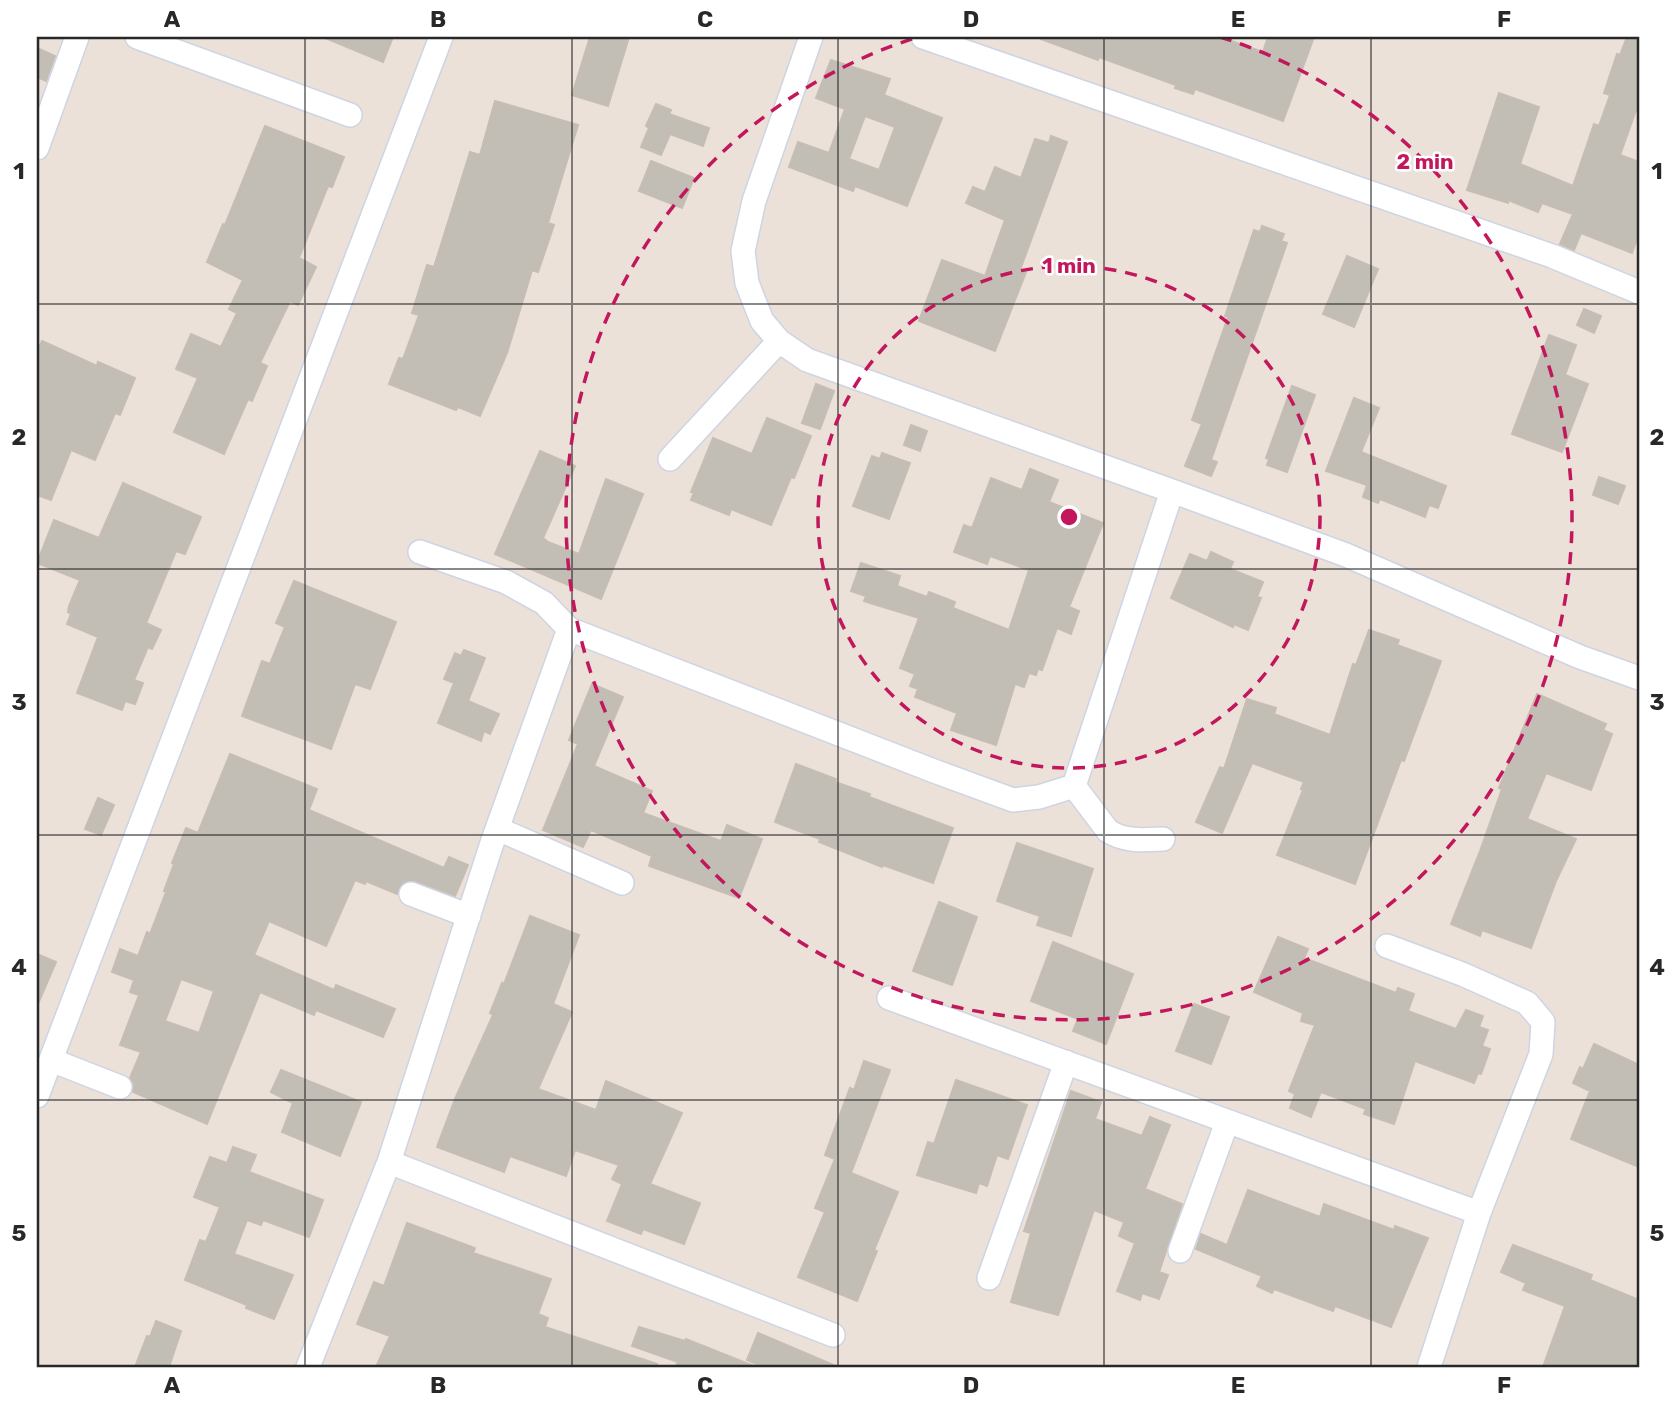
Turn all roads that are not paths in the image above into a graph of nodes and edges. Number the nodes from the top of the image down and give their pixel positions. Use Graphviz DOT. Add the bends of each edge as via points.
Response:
graph roads {
  1 [pos="77,37"];
  2 [pos="137,37"];
  3 [pos="441,37"];
  4 [pos="811,37"];
  5 [pos="923,37"];
  6 [pos="350,115"];
  7 [pos="37,148"];
  8 [pos="1639,292"];
  9 [pos="779,341"];
  10 [pos="670,459"];
  11 [pos="1172,491"];
  12 [pos="420,552"];
  13 [pos="569,629"];
  14 [pos="1639,678"];
  15 [pos="1074,786"];
  16 [pos="498,829"];
  17 [pos="1163,839"];
  18 [pos="622,883"];
  19 [pos="411,894"];
  20 [pos="469,916"];
  21 [pos="1387,946"];
  22 [pos="889,998"];
  23 [pos="51,1060"];
  24 [pos="1066,1062"];
  25 [pos="120,1087"];
  26 [pos="37,1096"];
  27 [pos="1227,1122"];
  28 [pos="388,1162"];
  29 [pos="1479,1213"];
  30 [pos="1180,1251"];
  31 [pos="989,1278"];
  32 [pos="833,1335"];
  33 [pos="308,1367"];
  34 [pos="1429,1367"];
  1 -- 7 [label="street"];
  2 -- 6 [label="street"];
  3 -- 23 [label="street"];
  4 -- 9 [label="street" via="754,201 744,251 747,283 762,321"];
  5 -- 8 [label="street" via="1552,256"];
  9 -- 10 [label="street"];
  9 -- 11 [label="street" via="807,360"];
  11 -- 14 [label="street" via="1346,555"];
  11 -- 15 [label="street"];
  12 -- 13 [label="street" via="506,582 544,603"];
  13 -- 15 [label="street" via="1013,800"];
  13 -- 16 [label="street"];
  15 -- 17 [label="street" via="1115,836"];
  16 -- 18 [label="street"];
  16 -- 20 [label="street"];
  19 -- 20 [label="street"];
  20 -- 28 [label="street"];
  21 -- 29 [label="street" via="1527,1003 1543,1022 1541,1054"];
  22 -- 24 [label="street"];
  23 -- 25 [label="street"];
  23 -- 26 [label="street"];
  24 -- 27 [label="street"];
  24 -- 31 [label="street"];
  27 -- 29 [label="street"];
  27 -- 30 [label="street"];
  28 -- 32 [label="street"];
  28 -- 33 [label="street"];
  29 -- 34 [label="street"];
}
